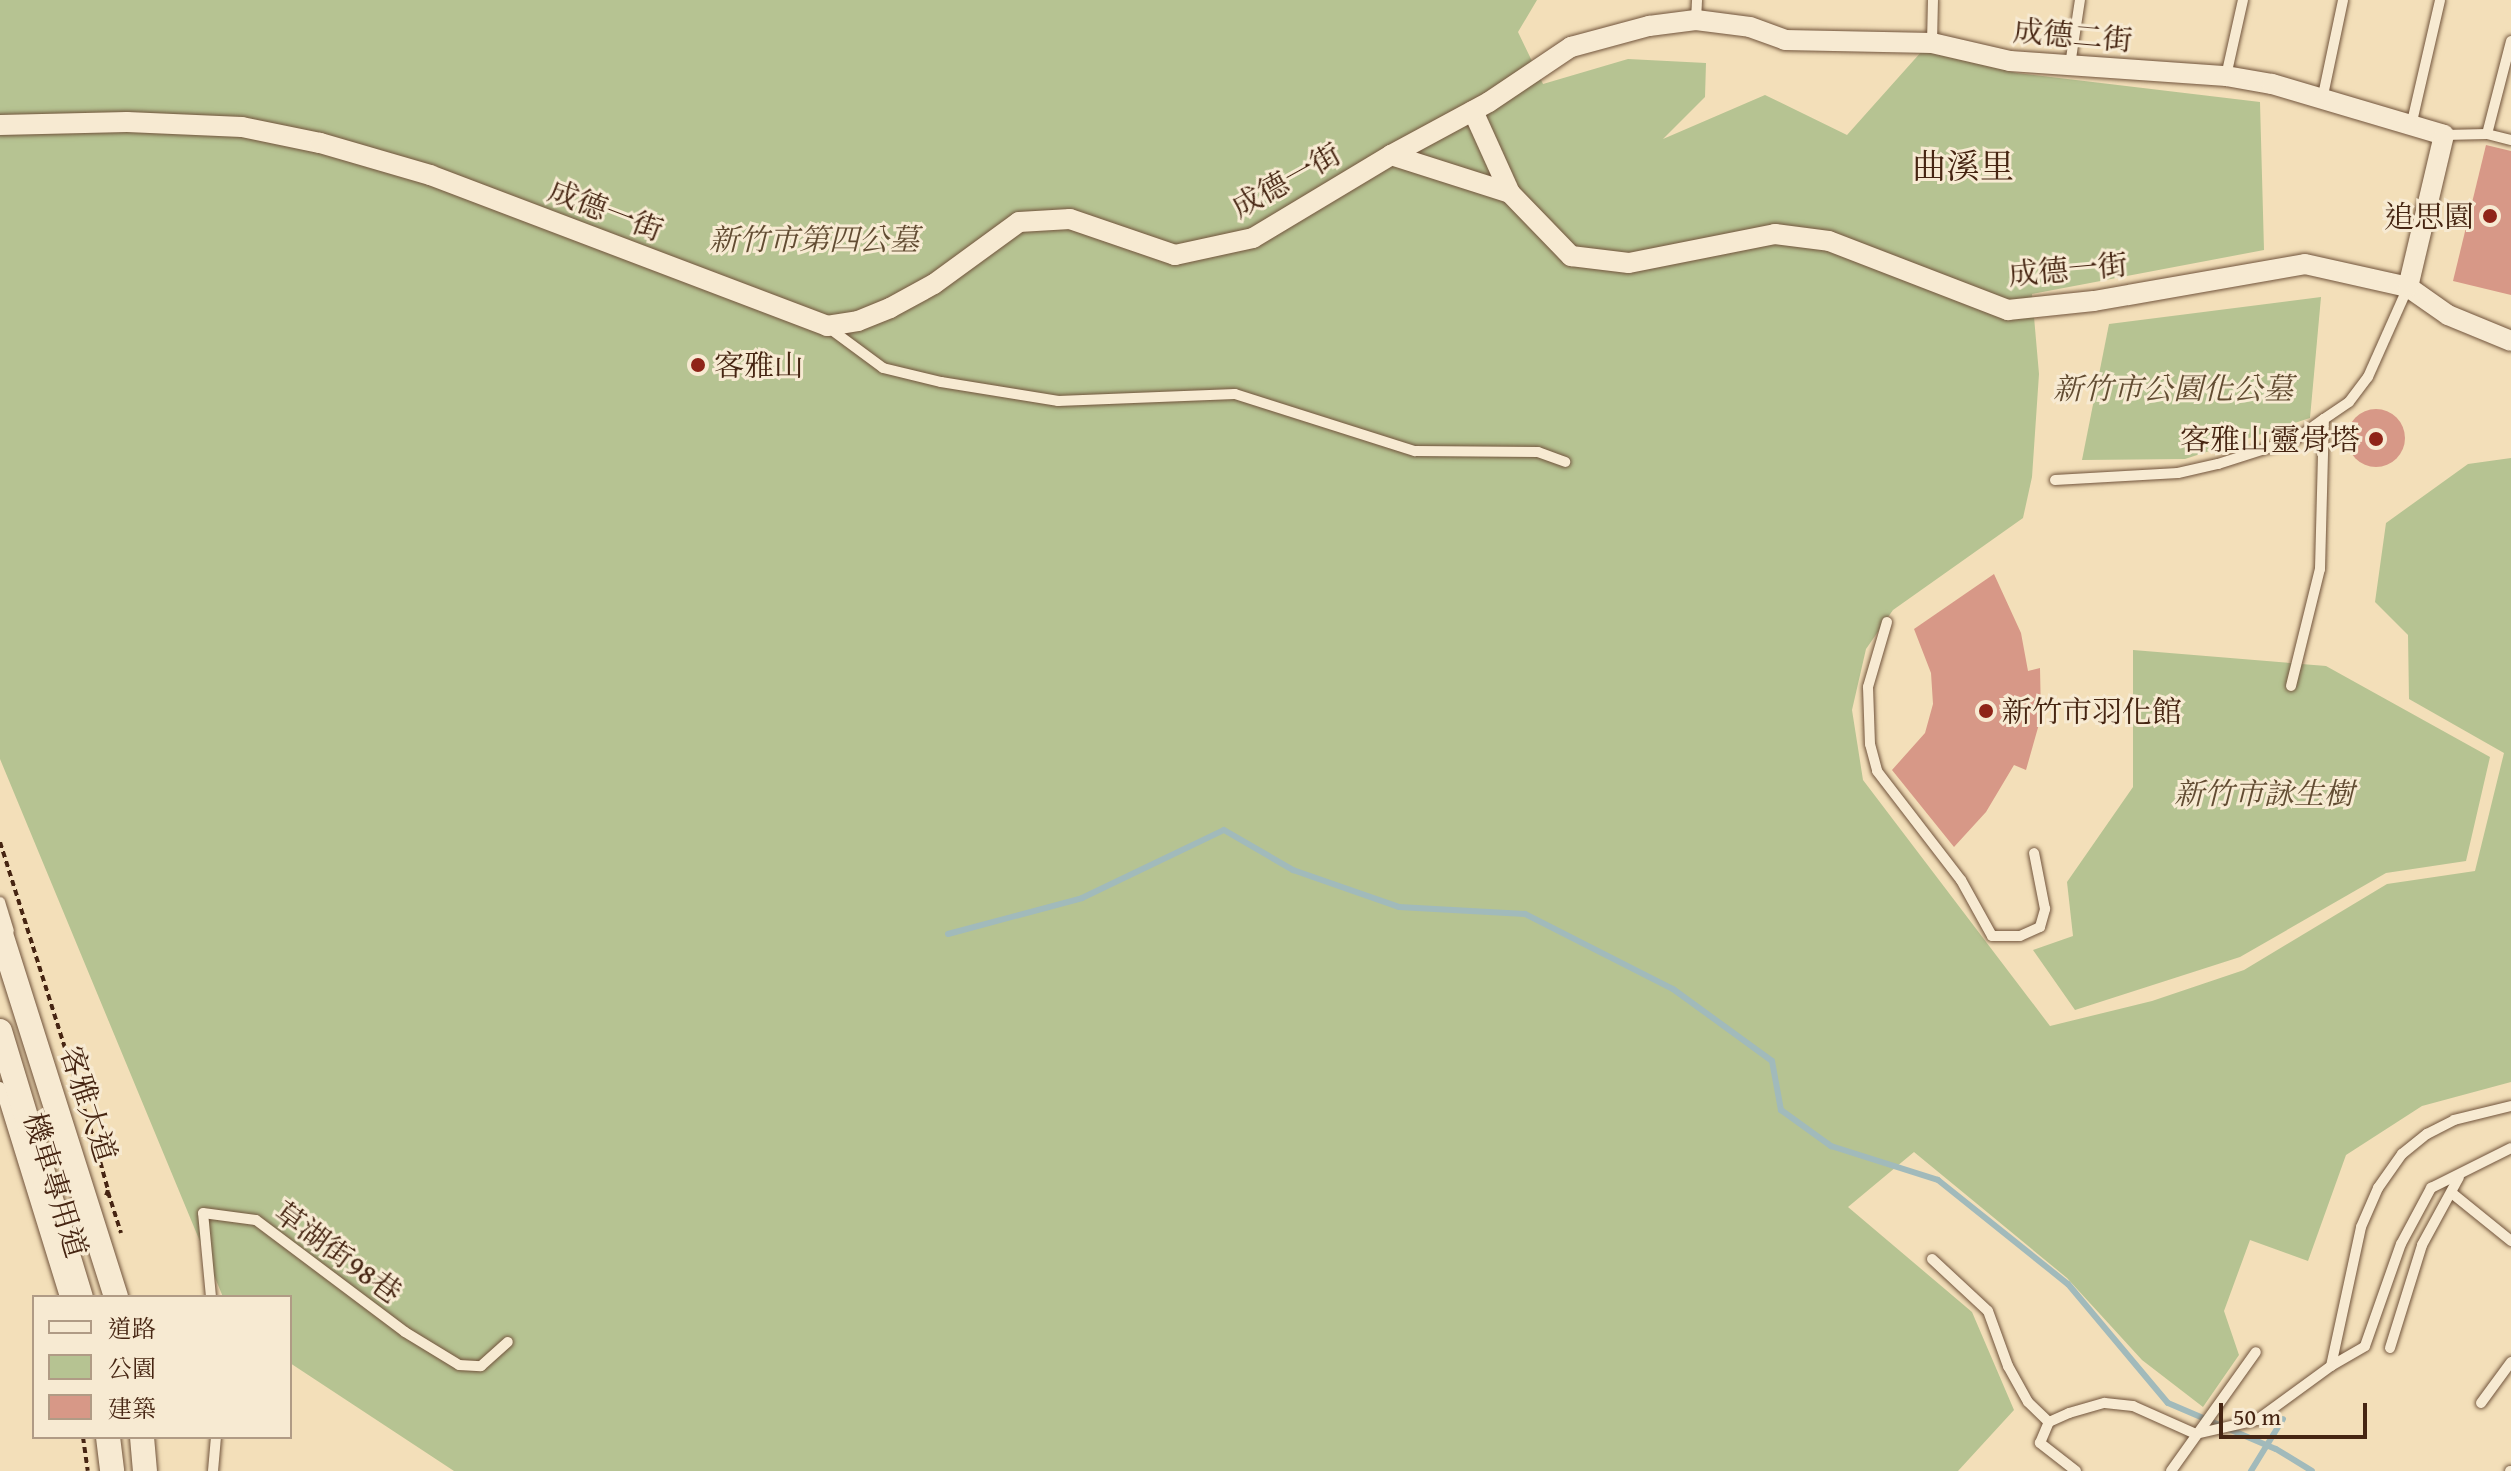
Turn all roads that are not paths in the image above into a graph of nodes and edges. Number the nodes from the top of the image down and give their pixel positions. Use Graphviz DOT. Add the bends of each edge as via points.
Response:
graph roads {
  1 [pos="1933,0"];
  2 [pos="2080,0"];
  3 [pos="2243,0"];
  4 [pos="2343,0"];
  5 [pos="2440,0"];
  6 [pos="1697,10"];
  7 [pos="2511,41"];
  8 [pos="1932,43"];
  9 [pos="2070,66"];
  10 [pos="2226,76"];
  11 [pos="2321,102"];
  12 [pos="1473,111"];
  13 [pos="0,125"];
  14 [pos="2411,128"];
  15 [pos="2487,134"];
  16 [pos="2444,135"];
  17 [pos="2511,140"];
  18 [pos="1391,155"];
  19 [pos="1510,193"];
  20 [pos="2408,287"];
  21 [pos="827,326"];
  22 [pos="2511,341"];
  23 [pos="2324,419"];
  24 [pos="1565,462"];
  25 [pos="2055,480"];
  26 [pos="1887,622"];
  27 [pos="2291,686"];
  28 [pos="2034,853"];
  29 [pos="0,902"];
  30 [pos="0,931"];
  31 [pos="0,1031"];
  32 [pos="0,1087"];
  33 [pos="2511,1106"];
  34 [pos="2511,1148"];
  35 [pos="2459,1177"];
  36 [pos="2453,1194"];
  37 [pos="2511,1241"];
  38 [pos="105,1259"];
  39 [pos="1932,1259"];
  40 [pos="64,1295"];
  41 [pos="80,1295"];
  42 [pos="115,1295"];
  43 [pos="211,1295"];
  44 [pos="508,1342"];
  45 [pos="2390,1348"];
  46 [pos="2256,1352"];
  47 [pos="2511,1362"];
  48 [pos="2331,1366"];
  49 [pos="2481,1403"];
  50 [pos="2049,1422"];
  51 [pos="2197,1432"];
  52 [pos="96,1439"];
  53 [pos="108,1439"];
  54 [pos="142,1439"];
  55 [pos="216,1439"];
  56 [pos="100,1471"];
  57 [pos="112,1471"];
  58 [pos="145,1471"];
  59 [pos="213,1471"];
  60 [pos="2076,1471"];
  61 [pos="2171,1471"];
  1 -- 8 [label="lane"];
  2 -- 9 [label="lane"];
  3 -- 10 [label="lane"];
  4 -- 11 [label="lane"];
  5 -- 14 [label="lane"];
  6 -- 8 [label="street, 成德二街" via="1785,40"];
  6 -- 12 [label="street, 成德二街" via="1571,47"];
  7 -- 15 [label="lane"];
  8 -- 9 [label="street, 成德二街" via="2010,61"];
  9 -- 10 [label="street, 成德二街"];
  10 -- 11 [label="street, 成德二街" via="2272,84"];
  11 -- 14 [label="street, 成德二街"];
  12 -- 18 [label="street, 成德二街"];
  12 -- 19 [label="street, 成德一街"];
  13 -- 21 [label="street, 成德一街" via="127,122 242,127 320,143 430,175"];
  14 -- 16 [label="street, 成德二街"];
  15 -- 16 [label="lane, 成德二街"];
  15 -- 17 [label="lane, 成德二街"];
  16 -- 20 [label="street"];
  18 -- 19 [label="street, 成德一街"];
  18 -- 21 [label="street, 成德一街" via="1253,238 1175,255 1070,219 1019,222 934,284 858,321"];
  19 -- 20 [label="street, 成德一街" via="1571,256 1629,263 1775,234 1829,241 2008,310 2094,301 2305,264"];
  20 -- 22 [label="street, 成德一街" via="2448,315"];
  20 -- 23 [label="lane" via="2368,377 2349,402"];
  21 -- 24 [label="lane" via="883,368 941,382 1058,401 1235,394 1415,451 1538,452"];
  23 -- 25 [label="lane" via="2296,439 2204,467"];
  23 -- 27 [label="lane" via="2320,569"];
  26 -- 28 [label="lane" via="1868,687 1870,744 1877,771 1961,880 1992,936 2020,936 2040,927 2045,909"];
  29 -- 38 [label="lane, 機車專用道" via="100,1217"];
  30 -- 38 [label="street, 客雅大道"];
  31 -- 41 [label="street, 客雅大道"];
  32 -- 40 [label="lane, 機車專用道"];
  33 -- 48 [label="lane" via="2454,1120 2427,1134 2378,1188 2361,1227"];
  34 -- 35 [label="lane"];
  35 -- 36 [label="lane"];
  35 -- 48 [label="lane" via="2431,1188 2401,1244 2365,1346"];
  36 -- 37 [label="lane"];
  36 -- 45 [label="lane" via="2422,1245"];
  38 -- 42 [label="street, 客雅大道"];
  39 -- 50 [label="lane" via="1988,1311 2021,1390"];
  43 -- 44 [label="lane, 草湖街98巷" via="203,1213 256,1220 405,1332 459,1365 481,1366"];
  46 -- 51 [label="lane"];
  47 -- 49 [label="lane"];
  48 -- 51 [label="lane" via="2257,1420"];
  50 -- 51 [label="lane" via="2105,1403 2146,1411"];
  50 -- 60 [label="lane" via="2040,1443"];
  51 -- 61 [label="lane"];
  52 -- 56 [label="lane"];
  53 -- 57 [label="street"];
  54 -- 58 [label="street"];
  55 -- 59 [label="lane"];
}
